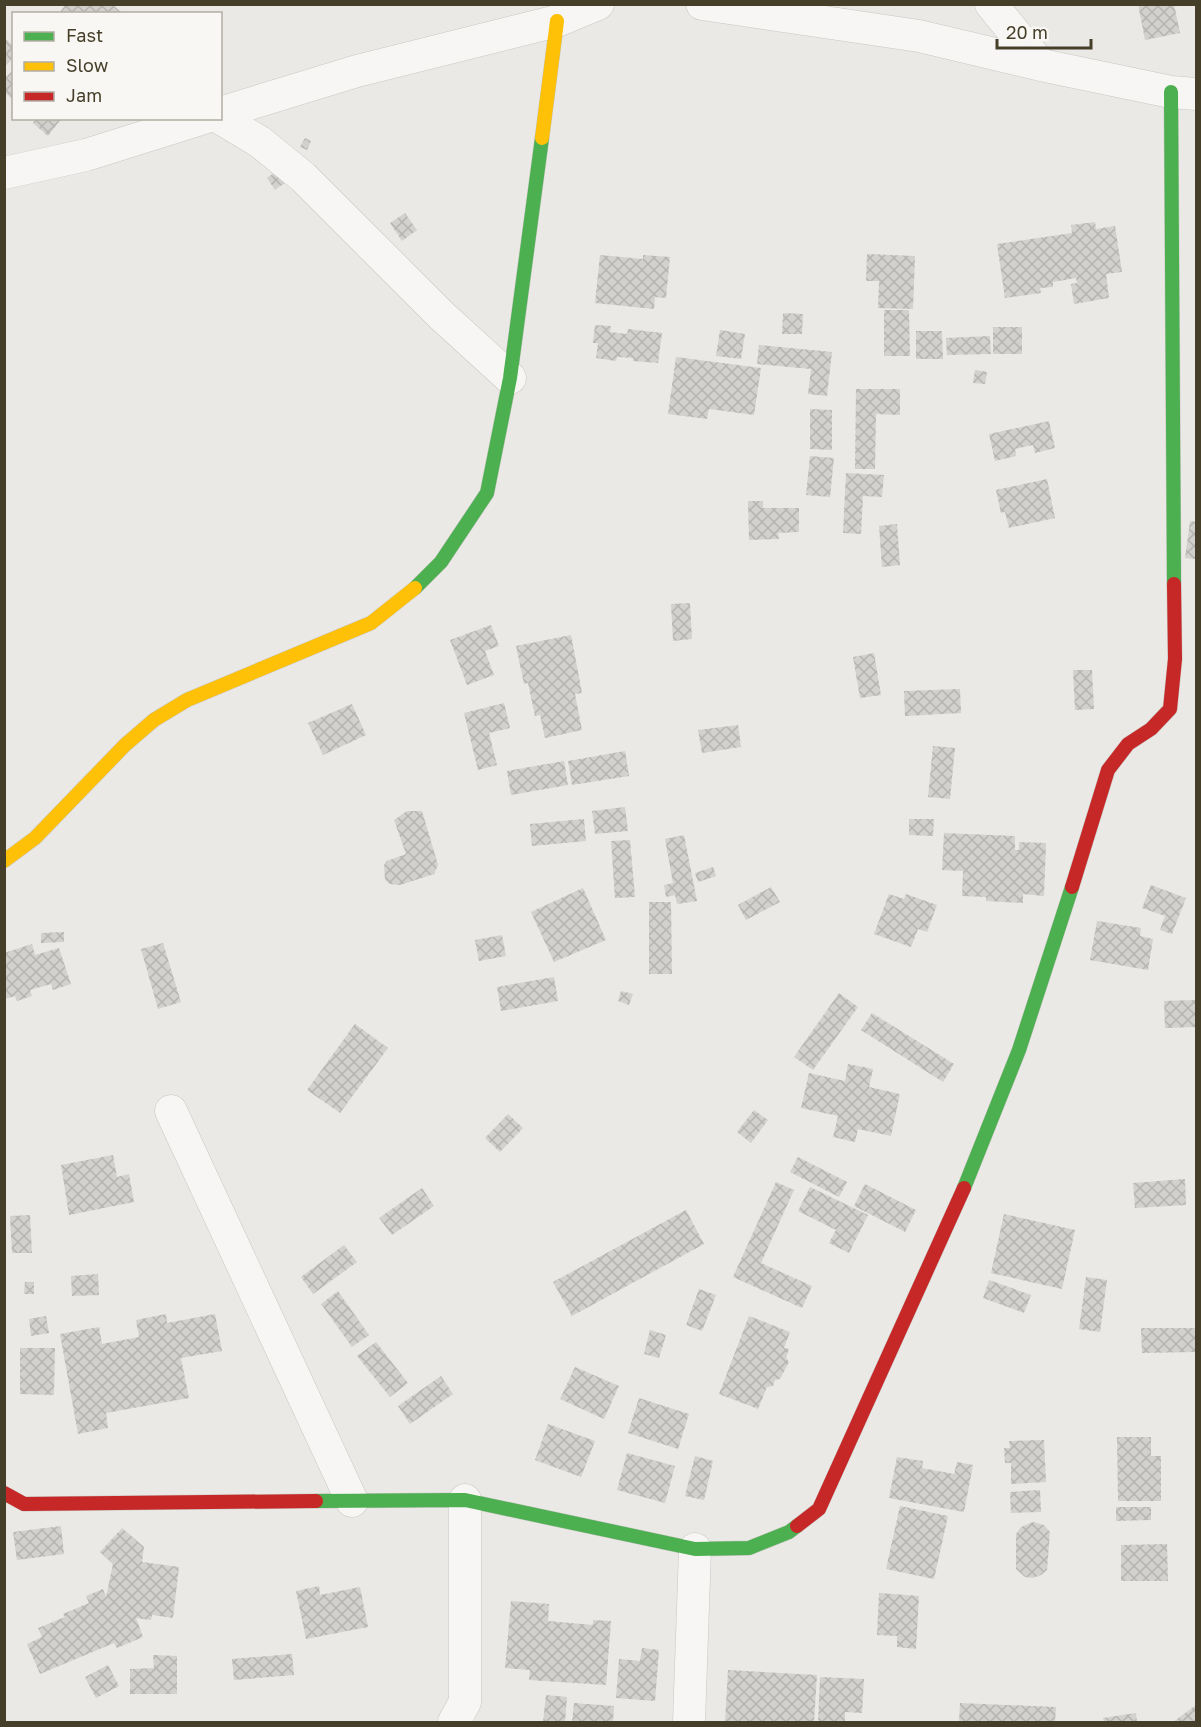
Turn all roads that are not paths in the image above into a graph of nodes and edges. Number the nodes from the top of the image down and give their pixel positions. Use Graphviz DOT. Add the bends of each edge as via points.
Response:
graph roads {
  1 [pos="598,4"];
  2 [pos="702,4"];
  3 [pos="991,4"];
  4 [pos="557,21"];
  5 [pos="1041,65"];
  6 [pos="1184,93"];
  7 [pos="222,112"];
  8 [pos="222,119"];
  9 [pos="198,120"];
  10 [pos="13,165"];
  11 [pos="510,378"];
  12 [pos="1186,659"];
  13 [pos="4,861"];
  14 [pos="171,1112"];
  15 [pos="4,1493"];
  16 [pos="465,1500"];
  17 [pos="352,1501"];
  18 [pos="694,1549"];
  19 [pos="453,1722"];
  20 [pos="689,1722"];
  1 -- 4 [label="street"];
  2 -- 5 [label="street" via="919,36"];
  3 -- 5 [label="street"];
  4 -- 7 [label="street" via="357,71"];
  4 -- 11 [label="street"];
  5 -- 6 [label="street"];
  6 -- 12 [label="street"];
  8 -- 11 [label="street" via="260,142 303,177"];
  9 -- 10 [label="street" via="86,155"];
  11 -- 13 [label="street" via="487,493 441,562 408,595 371,623 187,700 154,720 35,838"];
  12 -- 18 [label="street" via="1170,709 1151,729 1128,744 1108,770 1019,1050 955,1211 819,1509 789,1532 750,1548"];
  14 -- 17 [label="street"];
  15 -- 17 [label="street" via="24,1504"];
  16 -- 17 [label="street"];
  16 -- 18 [label="street"];
  16 -- 19 [label="street" via="465,1702"];
  18 -- 20 [label="street"];
}
